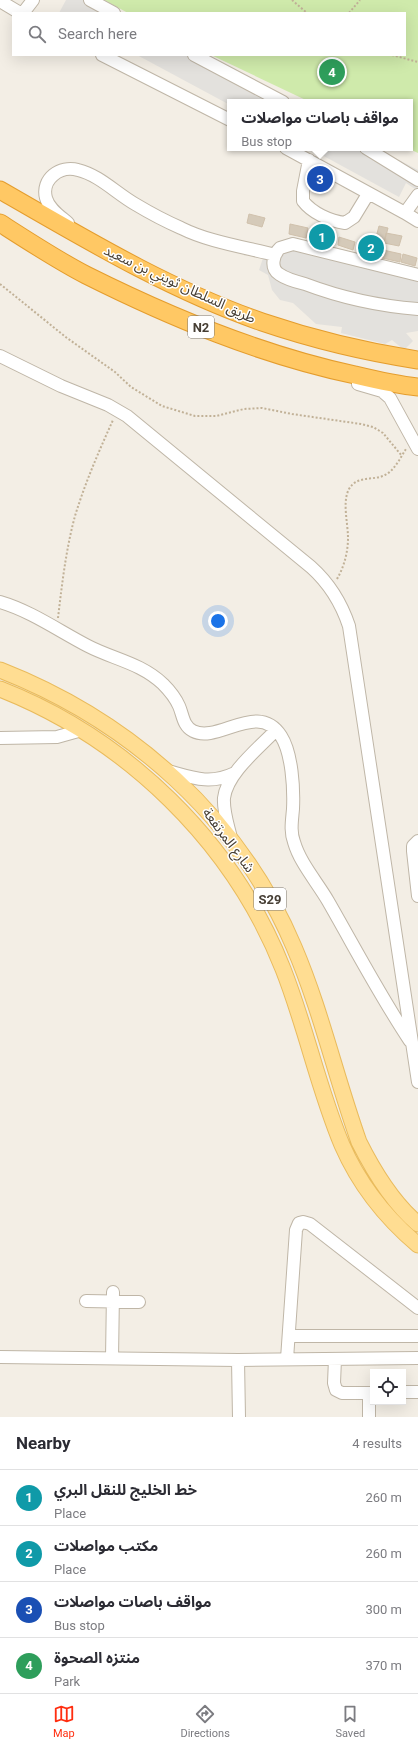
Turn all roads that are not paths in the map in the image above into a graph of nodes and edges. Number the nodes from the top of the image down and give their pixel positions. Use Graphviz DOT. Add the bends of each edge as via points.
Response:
graph roads {
  1 [pos="33,0"];
  2 [pos="90,0"];
  3 [pos="0,1"];
  4 [pos="20,12"];
  5 [pos="23,12"];
  6 [pos="112,12"];
  7 [pos="104,56"];
  8 [pos="196,56"];
  9 [pos="277,99"];
  10 [pos="227,118"];
  11 [pos="292,151"];
  12 [pos="371,151"];
  13 [pos="309,160"];
  14 [pos="418,180"];
  15 [pos="0,190"];
  16 [pos="368,194"];
  17 [pos="418,195"];
  18 [pos="405,213"];
  19 [pos="418,221"];
  20 [pos="0,223"];
  21 [pos="90,242"];
  22 [pos="274,255"];
  23 [pos="418,275"];
  24 [pos="418,309"];
  25 [pos="250,347"];
  26 [pos="0,356"];
  27 [pos="418,360"];
  28 [pos="418,387"];
  29 [pos="415,444"];
  30 [pos="0,602"];
  31 [pos="0,670"];
  32 [pos="0,689"];
  33 [pos="82,730"];
  34 [pos="276,730"];
  35 [pos="0,738"];
  36 [pos="168,771"];
  37 [pos="235,773"];
  38 [pos="231,838"];
  39 [pos="418,841"];
  40 [pos="418,896"];
  41 [pos="412,1044"];
  42 [pos="418,1082"];
  43 [pos="418,1224"];
  44 [pos="418,1245"];
  45 [pos="113,1297"];
  46 [pos="86,1301"];
  47 [pos="139,1302"];
  48 [pos="418,1308"];
  49 [pos="290,1336"];
  50 [pos="418,1336"];
  51 [pos="0,1356"];
  52 [pos="112,1358"];
  53 [pos="418,1358"];
  54 [pos="287,1359"];
  55 [pos="335,1359"];
  56 [pos="238,1360"];
  57 [pos="406,1392"];
  58 [pos="418,1392"];
  59 [pos="370,1393"];
  60 [pos="370,1405"];
  61 [pos="239,1417"];
  62 [pos="369,1417"];
  1 -- 5 [label="street"];
  2 -- 6 [label="street"];
  3 -- 4 [label="street"];
  7 -- 10 [label="street"];
  8 -- 9 [label="street"];
  11 -- 13 [label="street"];
  12 -- 14 [label="street"];
  13 -- 16 [label="street"];
  13 -- 16 [label="street" via="303,201 318,214 345,222 354,217"];
  15 -- 21 [label="highway, طريق السلطان ثويني بن سعيد / N2"];
  16 -- 18 [label="street"];
  17 -- 18 [label="street"];
  18 -- 19 [label="street"];
  20 -- 25 [label="highway, طريق السلطان ثويني بن سعيد / N2" via="85,274 175,317"];
  21 -- 22 [label="street" via="53,210 46,198 47,180 62,170 76,169 91,175 135,204 182,229 210,239"];
  21 -- 27 [label="highway, طريق السلطان ثويني بن سعيد / N2" via="155,276 262,322 352,347"];
  22 -- 23 [label="street" via="284,245 292,244"];
  22 -- 24 [label="street" via="273,263 279,274 300,283 363,301"];
  25 -- 28 [label="highway, طريق السلطان ثويني بن سعيد / N2" via="322,368"];
  25 -- 29 [label="street" via="280,364 382,391 396,407"];
  26 -- 41 [label="street" via="117,410 145,430 311,567 332,589 349,626"];
  30 -- 34 [label="street" via="88,646 134,664 153,676 174,697 184,722 192,731 206,734 254,722 266,724"];
  31 -- 36 [label="main road, شارع المرتفعة / S29" via="58,696 90,714"];
  32 -- 33 [label="main road, شارع المرتفعة / S29"];
  33 -- 35 [label="street" via="57,736"];
  33 -- 44 [label="main road, شارع المرتفعة / S29" via="125,760 170,799 204,836 240,887 260,920 283,969 336,1128 351,1162 382,1210"];
  34 -- 37 [label="street"];
  34 -- 41 [label="street" via="284,741 291,770 291,832 296,849"];
  36 -- 37 [label="street" via="194,779 210,780"];
  36 -- 38 [label="main road, شارع المرتفعة / S29"];
  37 -- 38 [label="street" via="224,797"];
  38 -- 43 [label="main road, شارع المرتفعة / S29" via="262,885 293,946 306,977 359,1142 396,1202"];
  39 -- 40 [label="street" via="413,851"];
  41 -- 42 [label="street"];
  45 -- 46 [label="street"];
  45 -- 47 [label="street"];
  45 -- 52 [label="street"];
  48 -- 49 [label="street" via="310,1224 303,1222 299,1223 296,1230"];
  49 -- 50 [label="street"];
  49 -- 54 [label="street"];
  51 -- 52 [label="street"];
  52 -- 56 [label="street"];
  53 -- 55 [label="street"];
  54 -- 55 [label="street"];
  54 -- 56 [label="street"];
  55 -- 59 [label="street" via="336,1390"];
  56 -- 61 [label="street"];
  57 -- 58 [label="street"];
  60 -- 62 [label="street"];
}
